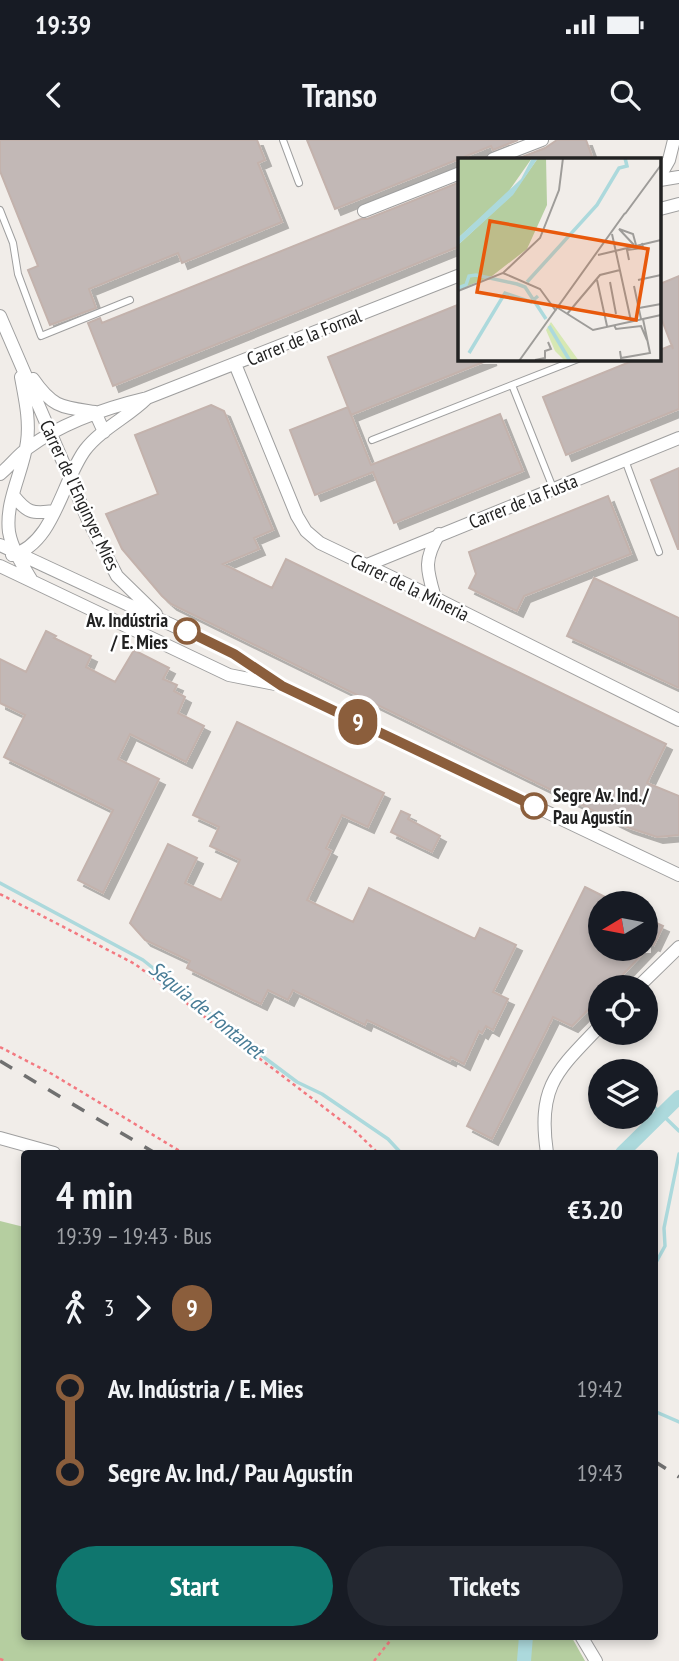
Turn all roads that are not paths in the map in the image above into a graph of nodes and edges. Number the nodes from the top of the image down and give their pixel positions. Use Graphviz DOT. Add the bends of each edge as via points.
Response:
graph roads {
  1 [pos="283,140"];
  2 [pos="542,140"];
  3 [pos="674,140"];
  4 [pos="497,158"];
  5 [pos="458,174"];
  6 [pos="662,174"];
  7 [pos="299,183"];
  8 [pos="679,204"];
  9 [pos="662,209"];
  10 [pos="0,210"];
  11 [pos="364,211"];
  12 [pos="458,276"];
  13 [pos="130,300"];
  14 [pos="0,316"];
  15 [pos="17,356"];
  16 [pos="575,360"];
  17 [pos="235,364"];
  18 [pos="512,385"];
  19 [pos="147,398"];
  20 [pos="95,412"];
  21 [pos="104,432"];
  22 [pos="51,433"];
  23 [pos="679,438"];
  24 [pos="372,440"];
  25 [pos="25,449"];
  26 [pos="625,460"];
  27 [pos="0,474"];
  28 [pos="70,479"];
  29 [pos="553,488"];
  30 [pos="13,495"];
  31 [pos="55,511"];
  32 [pos="439,534"];
  33 [pos="0,545"];
  34 [pos="659,552"];
  35 [pos="17,554"];
  36 [pos="0,558"];
  37 [pos="367,565"];
  38 [pos="0,566"];
  39 [pos="32,581"];
  40 [pos="435,598"];
  41 [pos="163,620"];
  42 [pos="282,686"];
  43 [pos="679,720"];
  44 [pos="679,875"];
  45 [pos="679,947"];
  46 [pos="650,975"];
  47 [pos="588,1038"];
  48 [pos="0,1138"];
  49 [pos="43,1150"];
  50 [pos="547,1150"];
  51 [pos="583,1640"];
  52 [pos="596,1661"];
  1 -- 7 [label="lane"];
  2 -- 4 [label="street"];
  3 -- 6 [label="street"];
  5 -- 11 [label="street"];
  8 -- 9 [label="street"];
  10 -- 13 [label="lane" via="41,335"];
  12 -- 17 [label="street, Carrer de la Fornal"];
  14 -- 15 [label="street, Carrer de l'Enginyer Mies"];
  15 -- 20 [label="street" via="47,399"];
  15 -- 22 [label="street, Carrer de l'Enginyer Mies"];
  15 -- 25 [label="street, Carrer de l'Enginyer Mies" via="28,415"];
  16 -- 18 [label="lane"];
  17 -- 19 [label="street, Carrer de la Fornal"];
  17 -- 37 [label="street, Carrer de la Mineria" via="306,531 320,543"];
  18 -- 24 [label="lane"];
  18 -- 29 [label="lane"];
  19 -- 20 [label="street, Carrer de la Fornal"];
  19 -- 21 [label="street, Carrer de la Fornal"];
  20 -- 21 [label="street"];
  20 -- 22 [label="street, Carrer de la Fornal"];
  21 -- 28 [label="street, Carrer de la Fornal" via="83,453"];
  22 -- 25 [label="street, Carrer de la Fornal"];
  22 -- 28 [label="street, Carrer de l'Enginyer Mies"];
  23 -- 26 [label="street, Carrer de la Fusta"];
  25 -- 27 [label="street, Carrer de la Fornal"];
  25 -- 30 [label="street, Carrer de l'Enginyer Mies"];
  26 -- 29 [label="street, Carrer de la Fusta"];
  26 -- 34 [label="lane"];
  28 -- 31 [label="street, Carrer de la Fornal"];
  28 -- 41 [label="street, Carrer de l'Enginyer Mies" via="117,576"];
  29 -- 32 [label="street, Carrer de la Fusta"];
  30 -- 31 [label="street, Carrer de l'Enginyer Mies" via="23,509"];
  30 -- 35 [label="street, Carrer de l'Enginyer Mies" via="9,533"];
  31 -- 35 [label="street, Carrer de la Fornal" via="39,538"];
  32 -- 37 [label="street, Carrer de la Fusta"];
  32 -- 40 [label="street" via="429,550 427,565"];
  33 -- 35 [label="street"];
  35 -- 36 [label="street, Carrer de la Fornal"];
  35 -- 39 [label="street, Carrer de l'Enginyer Mies"];
  35 -- 41 [label="street"];
  37 -- 40 [label="street, Carrer de la Mineria"];
  38 -- 39 [label="street"];
  39 -- 42 [label="street" via="229,675"];
  40 -- 43 [label="street, Carrer de la Mineria"];
  41 -- 42 [label="street" via="234,654"];
  42 -- 44 [label="street"];
  45 -- 46 [label="street"];
  47 -- 50 [label="street" via="566,1059 552,1082 543,1119"];
  48 -- 49 [label="street"];
  51 -- 52 [label="street"];
}
